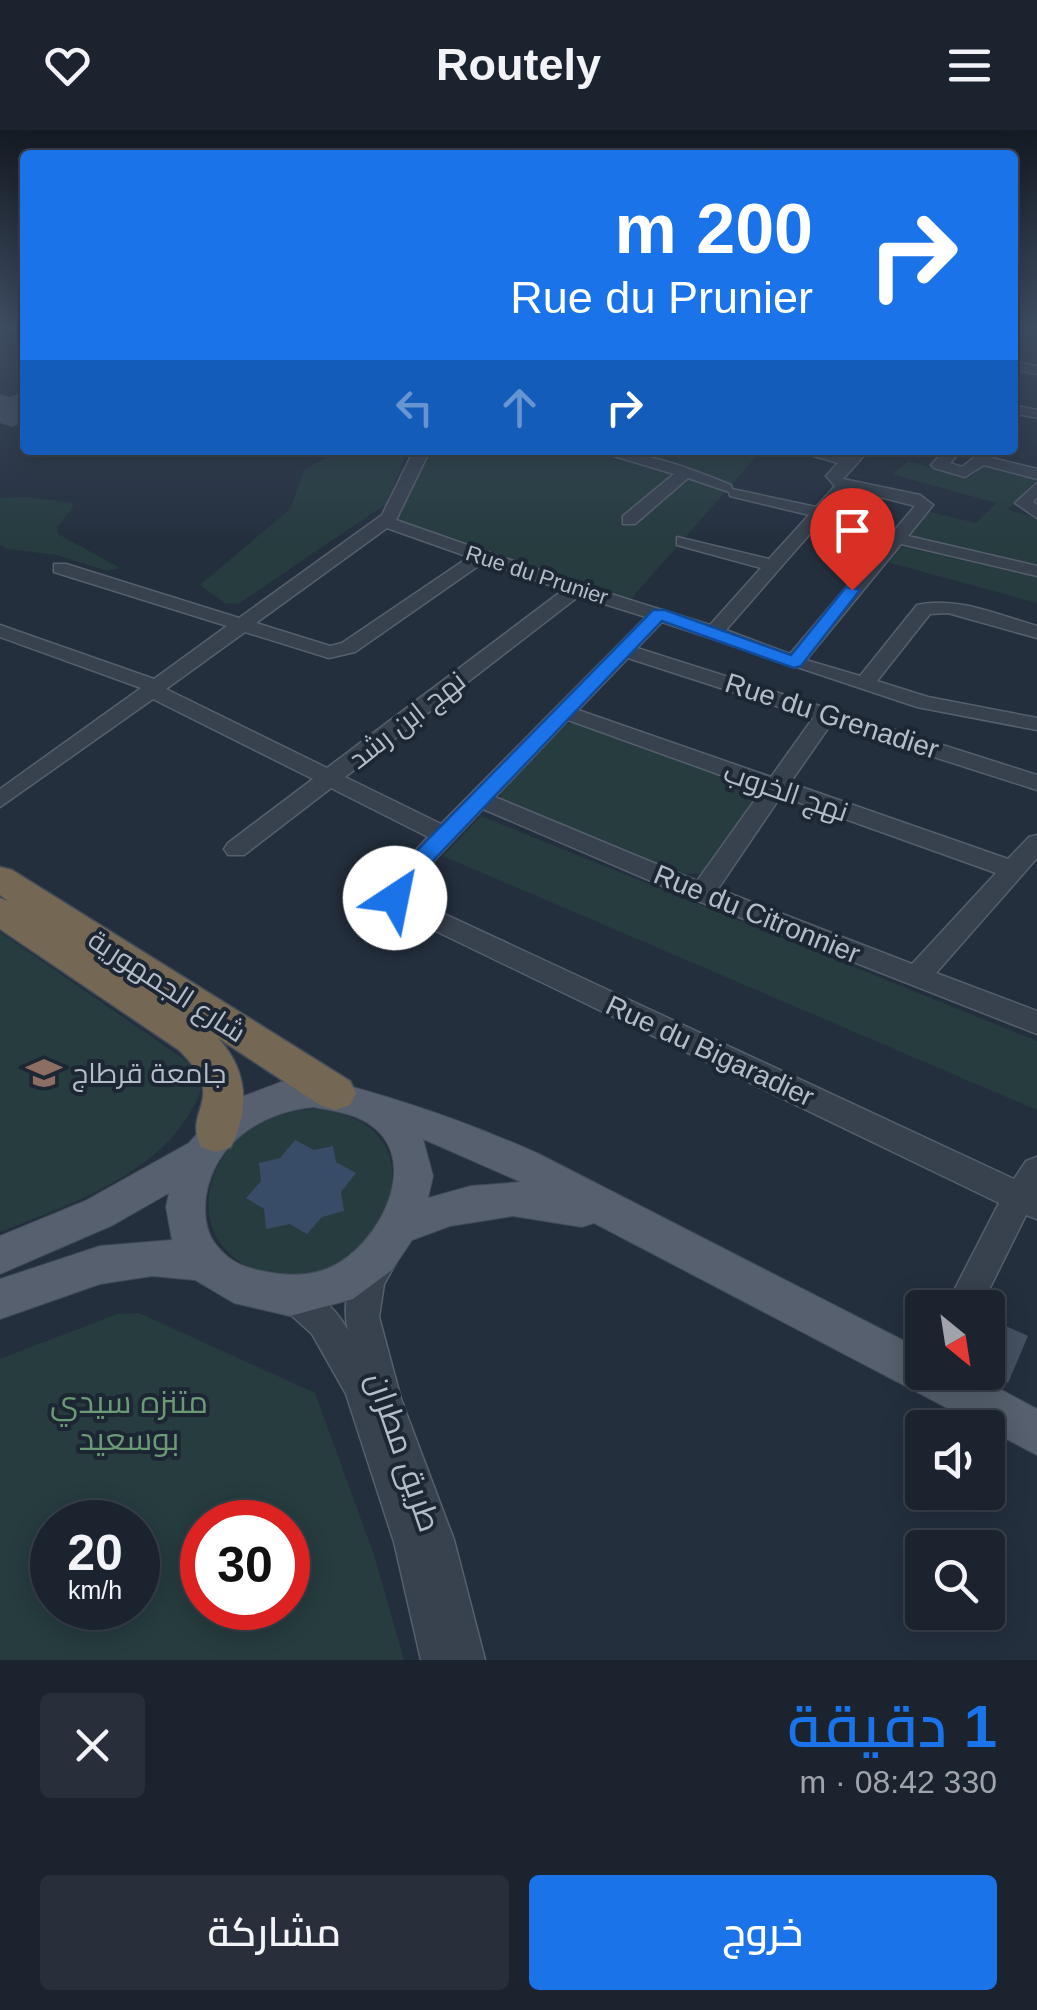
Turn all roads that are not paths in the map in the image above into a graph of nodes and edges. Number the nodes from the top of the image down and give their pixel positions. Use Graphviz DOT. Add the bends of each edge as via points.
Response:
graph roads {
  1 [pos="420,455"];
  2 [pos="621,455"];
  3 [pos="661,455"];
  4 [pos="949,455"];
  5 [pos="988,455"];
  6 [pos="854,456"];
  7 [pos="648,462"];
  8 [pos="686,472"];
  9 [pos="1037,474"];
  10 [pos="845,484"];
  11 [pos="1037,488"];
  12 [pos="1030,508"];
  13 [pos="818,512"];
  14 [pos="628,520"];
  15 [pos="384,522"];
  16 [pos="896,538"];
  17 [pos="683,540"];
  18 [pos="480,557"];
  19 [pos="772,565"];
  20 [pos="60,568"];
  21 [pos="1037,571"];
  22 [pos="576,589"];
  23 [pos="659,614"];
  24 [pos="240,626"];
  25 [pos="0,630"];
  26 [pos="714,632"];
  27 [pos="1037,632"];
  28 [pos="626,651"];
  29 [pos="794,662"];
  30 [pos="864,684"];
  31 [pos="154,688"];
  32 [pos="565,712"];
  33 [pos="826,714"];
  34 [pos="1037,724"];
  35 [pos="332,777"];
  36 [pos="1037,783"];
  37 [pos="772,788"];
  38 [pos="0,800"];
  39 [pos="480,800"];
  40 [pos="444,835"];
  41 [pos="1037,842"];
  42 [pos="236,849"];
  43 [pos="1010,868"];
  44 [pos="0,879"];
  45 [pos="702,892"];
  46 [pos="0,911"];
  47 [pos="916,977"];
  48 [pos="1037,1023"];
  49 [pos="351,1098"];
  50 [pos="208,1145"];
  51 [pos="1031,1191"];
  52 [pos="633,1225"];
  53 [pos="396,1237"];
  54 [pos="0,1255"];
  55 [pos="204,1263"];
  56 [pos="973,1290"];
  57 [pos="281,1296"];
  58 [pos="0,1299"];
  59 [pos="905,1362"];
  60 [pos="957,1390"];
  61 [pos="1037,1433"];
  62 [pos="442,1660"];
  63 [pos="464,1660"];
  1 -- 15 [label="street"];
  2 -- 7 [label="street"];
  3 -- 7 [label="street"];
  4 -- 5 [label="street" via="939,465 968,472"];
  5 -- 9 [label="street"];
  6 -- 10 [label="street" via="833,479"];
  7 -- 8 [label="street"];
  8 -- 13 [label="street" via="730,491"];
  8 -- 14 [label="street"];
  10 -- 13 [label="street"];
  10 -- 16 [label="street" via="922,502"];
  11 -- 12 [label="street"];
  13 -- 19 [label="street"];
  15 -- 18 [label="street, Rue du Prunier"];
  15 -- 24 [label="street"];
  16 -- 21 [label="street"];
  16 -- 29 [label="street"];
  17 -- 19 [label="street"];
  18 -- 22 [label="street, Rue du Prunier"];
  18 -- 24 [label="street" via="340,651"];
  19 -- 26 [label="street"];
  20 -- 24 [label="street"];
  22 -- 23 [label="street, Rue du Prunier"];
  22 -- 35 [label="street, نهج ابن رشد"];
  23 -- 26 [label="street, Rue du Prunier"];
  23 -- 28 [label="street"];
  24 -- 31 [label="street"];
  25 -- 31 [label="street"];
  26 -- 29 [label="street, Rue du Prunier"];
  27 -- 30 [label="street" via="949,607 924,608"];
  28 -- 32 [label="street"];
  28 -- 33 [label="street, Rue du Grenadier"];
  29 -- 30 [label="street, Rue du Prunier"];
  30 -- 34 [label="street, Rue du Prunier" via="936,706"];
  31 -- 35 [label="street"];
  31 -- 38 [label="street"];
  32 -- 37 [label="street, نهج الخروب"];
  32 -- 39 [label="street"];
  33 -- 36 [label="street, Rue du Grenadier"];
  33 -- 37 [label="street"];
  35 -- 40 [label="street"];
  35 -- 42 [label="street, نهج ابن رشد"];
  37 -- 43 [label="street, نهج الخروب"];
  37 -- 45 [label="street"];
  39 -- 40 [label="street"];
  39 -- 45 [label="street, Rue du Citronnier"];
  40 -- 51 [label="street, Rue du Bigaradier" via="394,887 400,904"];
  41 -- 43 [label="street"];
  43 -- 47 [label="street"];
  44 -- 49 [label="highway, شارع الجمهورية"];
  45 -- 47 [label="street, Rue du Citronnier"];
  46 -- 50 [label="highway, شارع الجمهورية" via="212,1056 227,1089"];
  47 -- 48 [label="street, Rue du Citronnier"];
  49 -- 50 [label="main road" via="272,1099 242,1114"];
  49 -- 52 [label="main road, شارع الجمهورية" via="465,1138"];
  49 -- 53 [label="main road" via="402,1134 412,1154 413,1201"];
  50 -- 54 [label="main road" via="99,1213"];
  50 -- 55 [label="main road" via="186,1189 185,1223"];
  51 -- 56 [label="street"];
  52 -- 53 [label="main road, شارع الجمهورية" via="512,1196 446,1208"];
  52 -- 59 [label="main road, شارع الجمهورية"];
  53 -- 57 [label="main road" via="340,1284"];
  53 -- 63 [label="street, طريق مطران" via="368,1280 362,1317 383,1399 434,1540"];
  55 -- 57 [label="main road" via="251,1292"];
  55 -- 58 [label="main road" via="132,1257"];
  57 -- 62 [label="street, طريق مطران" via="303,1303 324,1322 361,1386 414,1542"];
  60 -- 61 [label="main road, شارع الجمهورية"];
}
